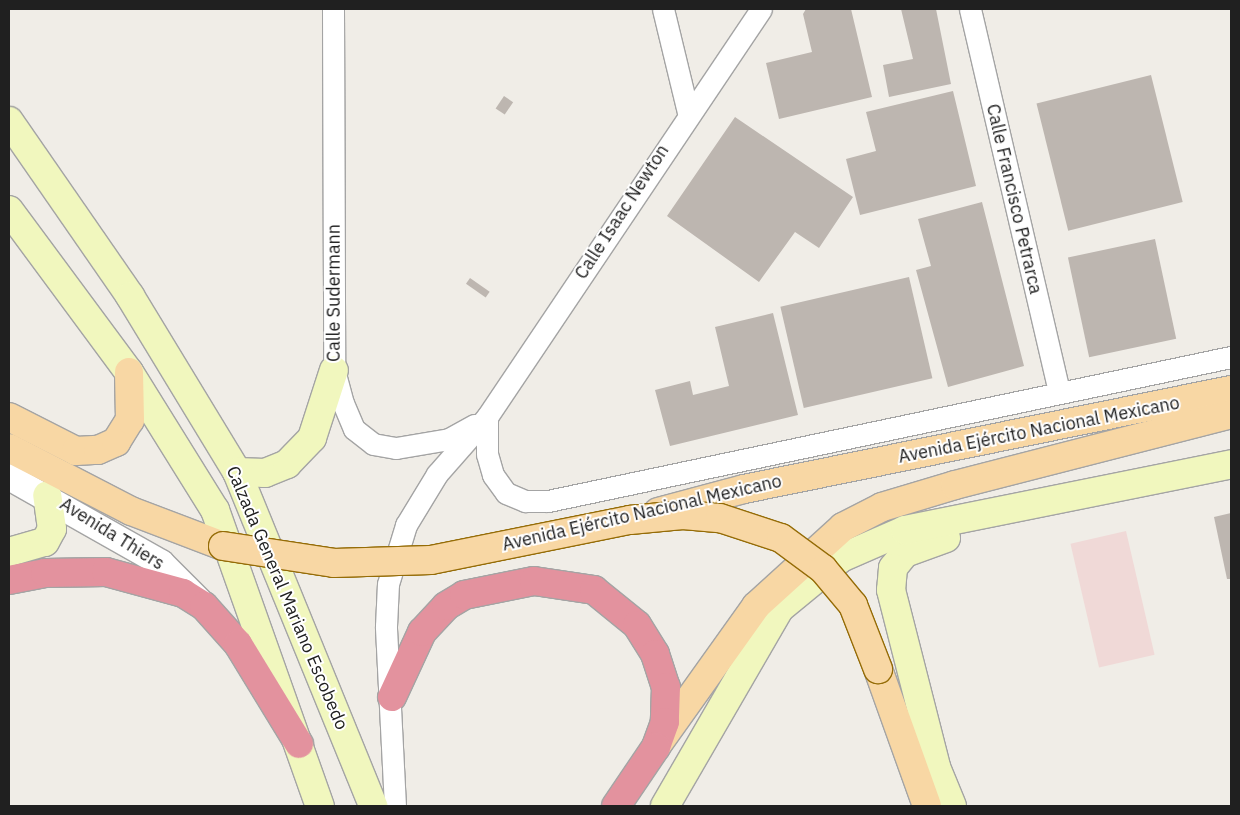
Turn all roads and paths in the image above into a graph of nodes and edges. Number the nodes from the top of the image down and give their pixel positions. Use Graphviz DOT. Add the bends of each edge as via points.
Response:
graph roads {
  1 [pos="333,9"];
  2 [pos="664,9"];
  3 [pos="761,9"];
  4 [pos="970,9"];
  5 [pos="688,112"];
  6 [pos="9,121"];
  7 [pos="9,210"];
  8 [pos="1231,357"];
  9 [pos="334,370"];
  10 [pos="129,372"];
  11 [pos="1059,390"];
  12 [pos="1231,390"];
  13 [pos="1231,414"];
  14 [pos="9,417"];
  15 [pos="487,417"];
  16 [pos="9,448"];
  17 [pos="1231,464"];
  18 [pos="237,472"];
  19 [pos="9,477"];
  20 [pos="47,494"];
  21 [pos="630,520"];
  22 [pos="9,552"];
  23 [pos="9,580"];
  24 [pos="204,606"];
  25 [pos="392,697"];
  26 [pos="299,744"];
  27 [pos="656,747"];
  28 [pos="320,806"];
  29 [pos="373,806"];
  30 [pos="395,806"];
  31 [pos="616,806"];
  32 [pos="664,806"];
  33 [pos="927,806"];
  34 [pos="952,806"];
  1 -- 9 [label="street, Calle Sudermann"];
  2 -- 5 [label="street"];
  3 -- 5 [label="street, Calle Isaac Newton"];
  4 -- 11 [label="street, Calle Francisco Petrarca"];
  5 -- 15 [label="street, Calle Isaac Newton"];
  6 -- 18 [label="main road, Calzada General Mariano Escobedo" via="130,296"];
  7 -- 10 [label="main road, Calzada General Mariano Escobedo"];
  8 -- 11 [label="street, Avenida Ejército Nacional Mexicano"];
  9 -- 15 [label="street, Calle Sudermann" via="354,429 373,444 422,447 449,439"];
  9 -- 18 [label="main road" via="312,438 287,464 265,473"];
  10 -- 14 [label="main road" via="130,420 116,442 98,450 76,450"];
  10 -- 26 [label="main road, Calzada General Mariano Escobedo" via="215,510"];
  11 -- 15 [label="street, Avenida Ejército Nacional Mexicano" via="548,501 525,501 506,493 493,475 487,454"];
  12 -- 21 [label="main road, Avenida Ejército Nacional Mexicano, bridge" via="744,489"];
  13 -- 27 [label="main road" via="882,507 843,527 756,606"];
  15 -- 25 [label="street, Calle Isaac Newton" via="426,490 397,546 386,626"];
  16 -- 21 [label="main road, Avenida Ejército Nacional Mexicano, bridge" via="131,511 223,546 334,563 431,560"];
  17 -- 32 [label="main road" via="905,530 841,558 780,609"];
  17 -- 34 [label="main road" via="1130,496 922,544 900,558 891,575 891,598 936,767"];
  18 -- 29 [label="main road, Calzada General Mariano Escobedo"];
  19 -- 20 [label="street, Avenida Thiers"];
  20 -- 22 [label="main road" via="52,529 45,542"];
  20 -- 24 [label="street, Avenida Thiers" via="161,563"];
  21 -- 33 [label="main road, bridge" via="683,515 720,518 751,526 792,545 824,569 846,595 878,670"];
  23 -- 24 [label="highway" via="45,573 106,572 165,586"];
  24 -- 26 [label="highway" via="238,644"];
  25 -- 27 [label="highway" via="404,664 434,617 478,589 514,582 568,582 594,590 625,612 647,638 666,687 666,713"];
  25 -- 30 [label="street, Calle Isaac Newton"];
  26 -- 28 [label="main road, Calzada General Mariano Escobedo"];
  27 -- 31 [label="highway"];
}
